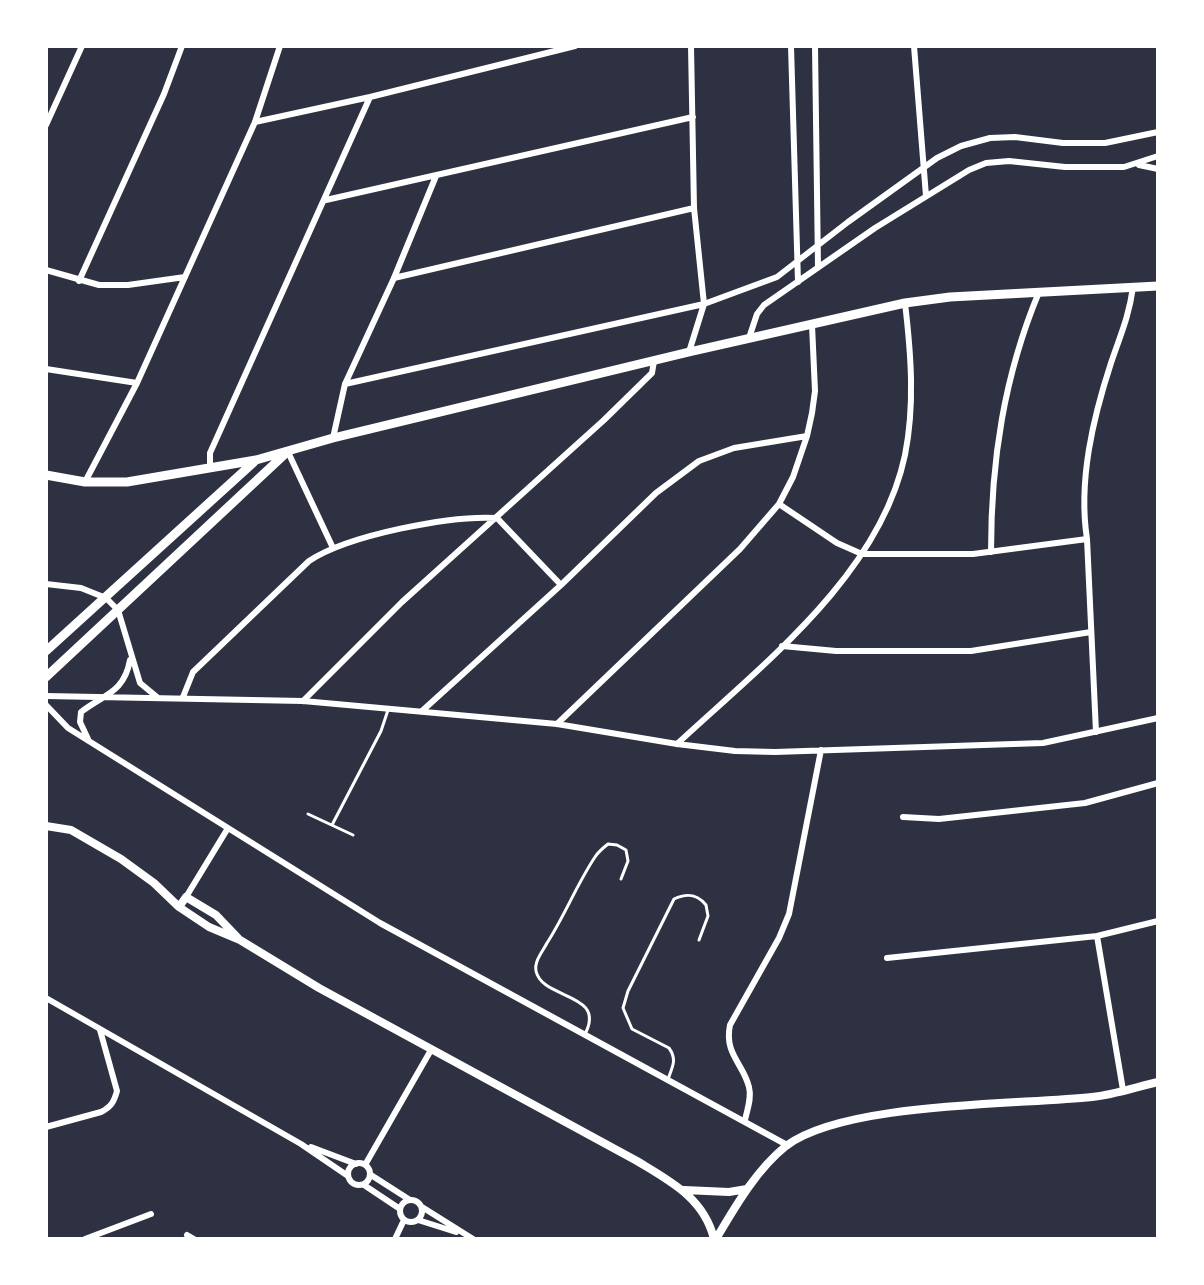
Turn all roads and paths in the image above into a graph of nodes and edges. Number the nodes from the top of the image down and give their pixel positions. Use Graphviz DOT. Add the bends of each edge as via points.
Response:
graph roads {
  1 [pos="82,46"];
  2 [pos="182,46"];
  3 [pos="280,46"];
  4 [pos="575,46"];
  5 [pos="691,46"];
  6 [pos="791,46"];
  7 [pos="815,46"];
  8 [pos="914,46"];
  9 [pos="370,97"];
  10 [pos="693,117"];
  11 [pos="255,122"];
  12 [pos="46,125"];
  13 [pos="1158,132"];
  14 [pos="1158,156"];
  15 [pos="1135,164"];
  16 [pos="923,169"];
  17 [pos="1158,169"];
  18 [pos="436,176"];
  19 [pos="926,196"];
  20 [pos="326,200"];
  21 [pos="694,208"];
  22 [pos="818,245"];
  23 [pos="798,261"];
  24 [pos="818,267"];
  25 [pos="46,270"];
  26 [pos="185,277"];
  27 [pos="394,278"];
  28 [pos="79,281"];
  29 [pos="798,282"];
  30 [pos="1158,286"];
  31 [pos="1133,287"];
  32 [pos="1039,292"];
  33 [pos="905,303"];
  34 [pos="704,304"];
  35 [pos="812,325"];
  36 [pos="749,338"];
  37 [pos="689,352"];
  38 [pos="654,361"];
  39 [pos="46,369"];
  40 [pos="137,383"];
  41 [pos="345,384"];
  42 [pos="807,436"];
  43 [pos="333,438"];
  44 [pos="288,452"];
  45 [pos="256,460"];
  46 [pos="210,469"];
  47 [pos="46,475"];
  48 [pos="85,482"];
  49 [pos="779,504"];
  50 [pos="497,518"];
  51 [pos="1087,539"];
  52 [pos="333,548"];
  53 [pos="991,552"];
  54 [pos="862,554"];
  55 [pos="46,584"];
  56 [pos="561,585"];
  57 [pos="106,598"];
  58 [pos="118,610"];
  59 [pos="1091,632"];
  60 [pos="782,646"];
  61 [pos="46,651"];
  62 [pos="131,656"];
  63 [pos="46,677"];
  64 [pos="46,696"];
  65 [pos="107,697"];
  66 [pos="157,697"];
  67 [pos="183,697"];
  68 [pos="303,701"];
  69 [pos="46,705"];
  70 [pos="388,708"];
  71 [pos="422,711"];
  72 [pos="1158,718"];
  73 [pos="557,724"];
  74 [pos="1096,732"];
  75 [pos="88,740"];
  76 [pos="677,744"];
  77 [pos="821,750"];
  78 [pos="1158,783"];
  79 [pos="308,814"];
  80 [pos="903,817"];
  81 [pos="332,825"];
  82 [pos="46,826"];
  83 [pos="228,828"];
  84 [pos="353,835"];
  85 [pos="621,879"];
  86 [pos="186,897"];
  87 [pos="179,907"];
  88 [pos="1158,921"];
  89 [pos="1097,936"];
  90 [pos="240,940"];
  91 [pos="699,940"];
  92 [pos="887,958"];
  93 [pos="46,998"];
  94 [pos="100,1029"];
  95 [pos="585,1034"];
  96 [pos="431,1050"];
  97 [pos="668,1079"];
  98 [pos="1158,1082"];
  99 [pos="1123,1090"];
  100 [pos="745,1120"];
  101 [pos="46,1127"];
  102 [pos="301,1144"];
  103 [pos="787,1145"];
  104 [pos="356,1164"];
  105 [pos="365,1165"];
  106 [pos="371,1175"];
  107 [pos="348,1176"];
  108 [pos="364,1185"];
  109 [pos="748,1188"];
  110 [pos="684,1190"];
  111 [pos="410,1200"];
  112 [pos="421,1206"];
  113 [pos="400,1209"];
  114 [pos="151,1214"];
  115 [pos="404,1220"];
  116 [pos="418,1220"];
  117 [pos="463,1234"];
  118 [pos="85,1239"];
  119 [pos="395,1239"];
  120 [pos="473,1239"];
  121 [pos="715,1239"];
  1 -- 12 [label="street"];
  2 -- 28 [label="street"];
  3 -- 11 [label="street"];
  4 -- 9 [label="street"];
  5 -- 10 [label="street"];
  6 -- 23 [label="street"];
  7 -- 22 [label="street"];
  8 -- 16 [label="street"];
  9 -- 11 [label="street"];
  9 -- 20 [label="street"];
  10 -- 18 [label="street"];
  10 -- 21 [label="street"];
  11 -- 26 [label="street"];
  13 -- 16 [label="street" via="1105,143 990,138 961,146"];
  14 -- 15 [label="street"];
  15 -- 17 [label="street"];
  15 -- 19 [label="street" via="986,163"];
  16 -- 19 [label="street"];
  16 -- 22 [label="street"];
  18 -- 20 [label="street"];
  18 -- 27 [label="street"];
  19 -- 24 [label="street"];
  20 -- 46 [label="street" via="210,453"];
  21 -- 27 [label="street"];
  21 -- 34 [label="street"];
  22 -- 23 [label="street"];
  22 -- 24 [label="street"];
  23 -- 29 [label="street"];
  23 -- 34 [label="street" via="762,284"];
  24 -- 29 [label="street"];
  25 -- 28 [label="street"];
  26 -- 28 [label="street" via="128,285"];
  26 -- 40 [label="street"];
  27 -- 41 [label="street"];
  29 -- 36 [label="street" via="764,305"];
  30 -- 31 [label="main road"];
  31 -- 32 [label="main road"];
  31 -- 51 [label="street" via="1093,428 1085,489"];
  32 -- 33 [label="main road"];
  32 -- 53 [label="street" via="1015,357 1000,423"];
  33 -- 35 [label="main road"];
  33 -- 54 [label="street" via="913,389 905,456 888,506"];
  34 -- 37 [label="street"];
  34 -- 41 [label="street"];
  35 -- 36 [label="main road"];
  35 -- 42 [label="street" via="815,391"];
  36 -- 37 [label="main road"];
  37 -- 38 [label="main road"];
  38 -- 43 [label="main road"];
  38 -- 50 [label="street" via="652,373 632,393"];
  39 -- 40 [label="street"];
  40 -- 48 [label="street"];
  41 -- 43 [label="street"];
  42 -- 49 [label="street"];
  42 -- 56 [label="street" via="734,448 699,461 656,493"];
  43 -- 44 [label="main road"];
  44 -- 45 [label="main road"];
  44 -- 52 [label="street"];
  44 -- 58 [label="main road"];
  45 -- 46 [label="main road"];
  45 -- 57 [label="main road"];
  46 -- 48 [label="main road" via="127,482"];
  47 -- 48 [label="main road"];
  49 -- 54 [label="street"];
  49 -- 73 [label="street" via="740,549"];
  50 -- 52 [label="street" via="450,518"];
  50 -- 56 [label="street"];
  50 -- 68 [label="street" via="402,602"];
  51 -- 53 [label="street"];
  51 -- 59 [label="street"];
  52 -- 67 [label="street" via="309,561 193,672"];
  53 -- 54 [label="street"];
  54 -- 60 [label="street"];
  55 -- 57 [label="street" via="81,588"];
  56 -- 71 [label="street"];
  57 -- 58 [label="street"];
  57 -- 61 [label="main road"];
  58 -- 62 [label="street"];
  58 -- 63 [label="main road"];
  59 -- 60 [label="street" via="971,651"];
  59 -- 74 [label="street"];
  60 -- 76 [label="street"];
  62 -- 65 [label="street" via="127,674"];
  62 -- 66 [label="street" via="140,683"];
  64 -- 65 [label="street"];
  65 -- 66 [label="street"];
  65 -- 75 [label="street" via="81,712"];
  66 -- 67 [label="street"];
  67 -- 68 [label="street"];
  68 -- 70 [label="street"];
  69 -- 75 [label="street"];
  70 -- 71 [label="street"];
  70 -- 81 [label="lane"];
  71 -- 73 [label="street"];
  72 -- 74 [label="street"];
  73 -- 76 [label="street"];
  74 -- 77 [label="street" via="1043,743"];
  75 -- 83 [label="street"];
  76 -- 77 [label="street" via="735,751"];
  77 -- 100 [label="street" via="789,914 727,1038 749,1086"];
  78 -- 80 [label="street" via="1085,803 951,818"];
  79 -- 81 [label="lane"];
  81 -- 84 [label="lane"];
  82 -- 87 [label="street" via="71,830 121,859"];
  83 -- 86 [label="street"];
  83 -- 95 [label="street" via="380,923"];
  85 -- 95 [label="lane" via="626,850 608,844 595,856 537,961 540,980 590,1015"];
  86 -- 87 [label="street"];
  86 -- 90 [label="street" via="216,915"];
  87 -- 90 [label="street"];
  88 -- 89 [label="street"];
  89 -- 92 [label="street"];
  89 -- 99 [label="street"];
  90 -- 96 [label="street"];
  91 -- 97 [label="lane" via="708,916 706,905 685,894 674,899 623,1008 632,1029 673,1053"];
  93 -- 94 [label="street"];
  94 -- 101 [label="street" via="115,1100 101,1112"];
  94 -- 102 [label="street"];
  95 -- 97 [label="street"];
  96 -- 105 [label="street"];
  96 -- 110 [label="street"];
  97 -- 100 [label="street"];
  98 -- 99 [label="street"];
  99 -- 103 [label="street" via="872,1117 833,1125"];
  100 -- 103 [label="street"];
  102 -- 104 [label="street"];
  102 -- 107 [label="street"];
  103 -- 109 [label="street"];
  104 -- 105 [label="street"];
  104 -- 107 [label="street"];
  105 -- 106 [label="street"];
  106 -- 108 [label="street"];
  106 -- 111 [label="street"];
  107 -- 108 [label="street" via="354,1184"];
  108 -- 113 [label="street"];
  109 -- 110 [label="street"];
  109 -- 121 [label="street"];
  110 -- 121 [label="street"];
  111 -- 112 [label="street"];
  111 -- 113 [label="street"];
  112 -- 116 [label="street"];
  112 -- 117 [label="street"];
  113 -- 115 [label="street"];
  114 -- 118 [label="street"];
  115 -- 116 [label="street"];
  115 -- 119 [label="street"];
  116 -- 117 [label="street"];
  117 -- 120 [label="street"];
}
